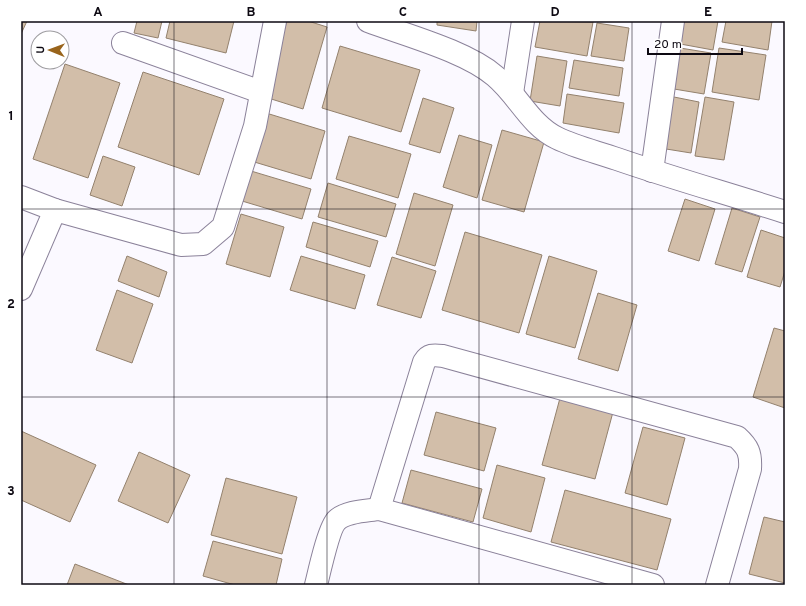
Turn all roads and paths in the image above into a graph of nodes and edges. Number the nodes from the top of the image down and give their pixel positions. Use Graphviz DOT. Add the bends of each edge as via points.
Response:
graph roads {
  1 [pos="275,21"];
  2 [pos="368,21"];
  3 [pos="523,21"];
  4 [pos="673,21"];
  5 [pos="123,43"];
  6 [pos="261,92"];
  7 [pos="512,93"];
  8 [pos="652,171"];
  9 [pos="21,197"];
  10 [pos="55,210"];
  11 [pos="785,212"];
  12 [pos="21,289"];
  13 [pos="379,509"];
  14 [pos="316,585"];
  15 [pos="654,585"];
  16 [pos="717,585"];
  1 -- 6 [label="street"];
  2 -- 7 [label="street" via="463,56 484,67"];
  3 -- 7 [label="street"];
  4 -- 8 [label="street"];
  5 -- 6 [label="street"];
  6 -- 10 [label="street" via="255,126 223,226 203,244 181,245"];
  7 -- 8 [label="street" via="538,126 558,139"];
  8 -- 11 [label="street"];
  9 -- 10 [label="street"];
  10 -- 12 [label="street"];
  13 -- 14 [label="street" via="337,519"];
  13 -- 15 [label="street"];
  13 -- 16 [label="street" via="424,362 427,357 443,356 737,437 747,446 751,456 750,469"];
}
